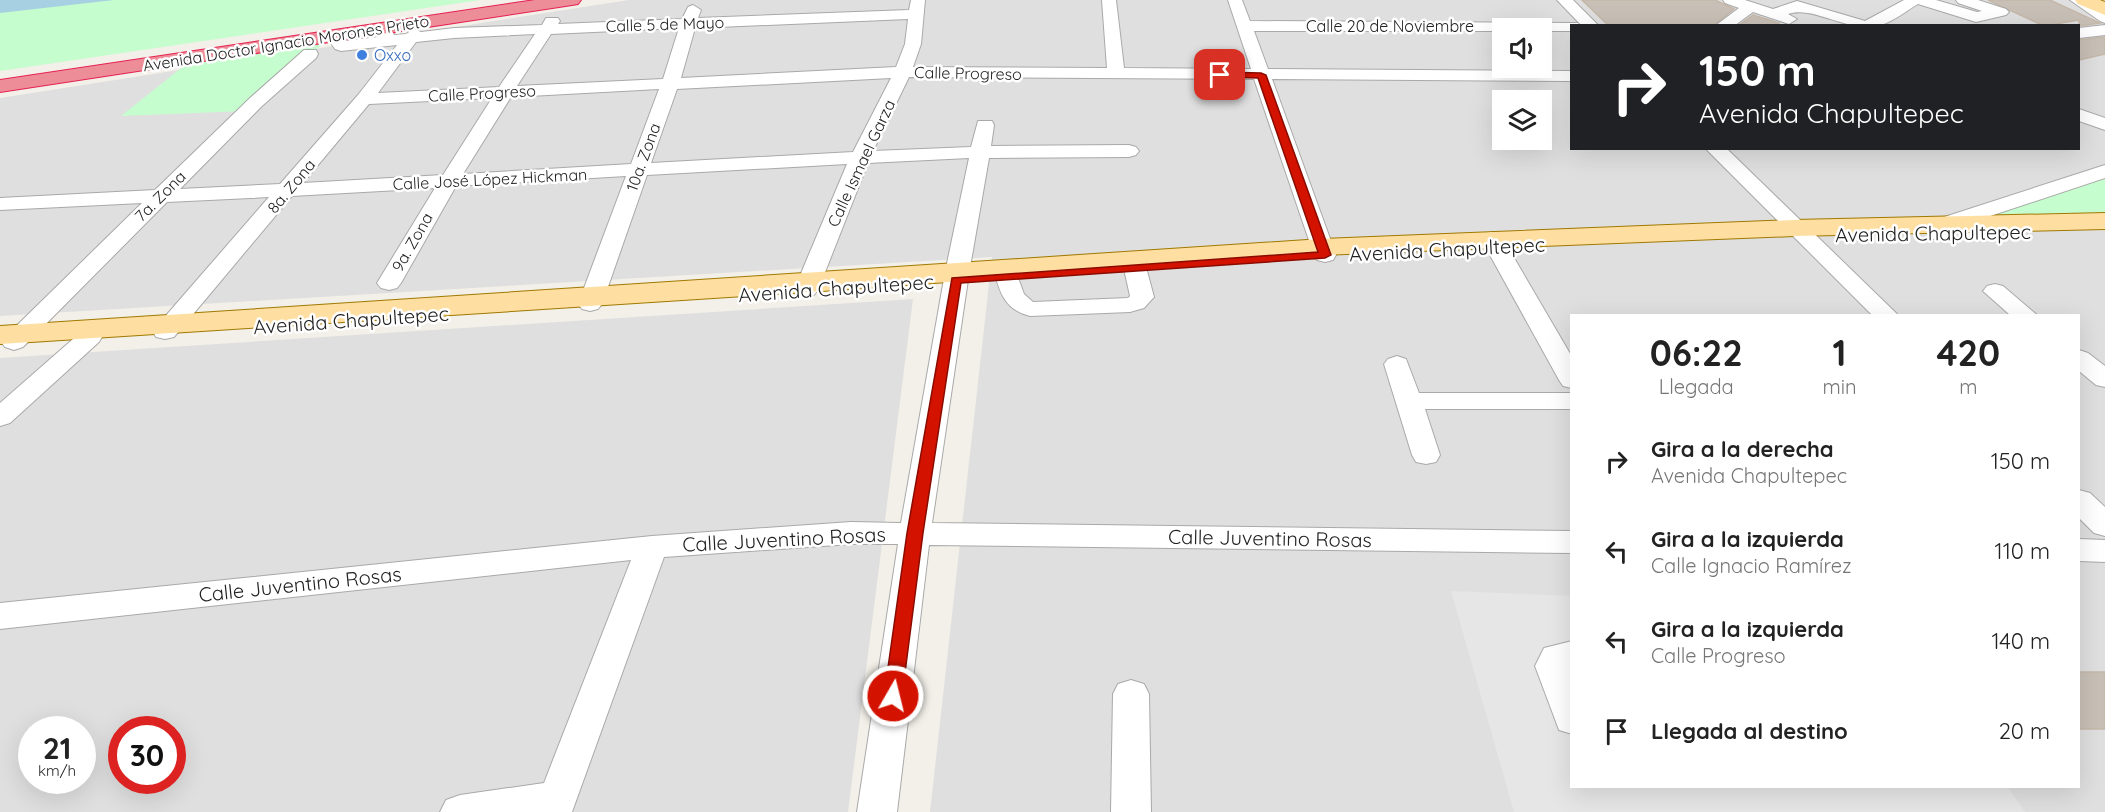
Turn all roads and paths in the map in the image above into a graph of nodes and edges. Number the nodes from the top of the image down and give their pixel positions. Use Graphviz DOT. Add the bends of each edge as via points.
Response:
graph roads {
  1 [pos="522,0"];
  2 [pos="572,0"];
  3 [pos="1109,0"];
  4 [pos="1235,0"];
  5 [pos="1564,0"];
  6 [pos="1730,0"];
  7 [pos="1819,0"];
  8 [pos="1824,0"];
  9 [pos="1915,0"];
  10 [pos="1920,0"];
  11 [pos="1963,0"];
  12 [pos="2076,0"];
  13 [pos="2084,0"];
  14 [pos="1797,6"];
  15 [pos="917,7"];
  16 [pos="1750,7"];
  17 [pos="2105,9"];
  18 [pos="1773,14"];
  19 [pos="691,16"];
  20 [pos="1885,16"];
  21 [pos="2105,18"];
  22 [pos="1589,24"];
  23 [pos="1726,24"];
  24 [pos="1801,24"];
  25 [pos="1860,24"];
  26 [pos="1871,24"];
  27 [pos="550,25"];
  28 [pos="1245,26"];
  29 [pos="1570,26"];
  30 [pos="2105,30"];
  31 [pos="2080,33"];
  32 [pos="386,35"];
  33 [pos="413,36"];
  34 [pos="310,54"];
  35 [pos="903,72"];
  36 [pos="1116,75"];
  37 [pos="1261,75"];
  38 [pos="0,76"];
  39 [pos="1570,76"];
  40 [pos="670,84"];
  41 [pos="0,86"];
  42 [pos="503,92"];
  43 [pos="364,99"];
  44 [pos="2080,116"];
  45 [pos="2105,124"];
  46 [pos="983,138"];
  47 [pos="1716,150"];
  48 [pos="1129,151"];
  49 [pos="860,157"];
  50 [pos="638,171"];
  51 [pos="2105,171"];
  52 [pos="447,181"];
  53 [pos="288,190"];
  54 [pos="160,196"];
  55 [pos="0,204"];
  56 [pos="2105,221"];
  57 [pos="1941,229"];
  58 [pos="2105,230"];
  59 [pos="1799,232"];
  60 [pos="1495,242"];
  61 [pos="1323,251"];
  62 [pos="956,276"];
  63 [pos="389,283"];
  64 [pos="807,286"];
  65 [pos="1995,291"];
  66 [pos="591,300"];
  67 [pos="1885,314"];
  68 [pos="2024,314"];
  69 [pos="169,328"];
  70 [pos="90,337"];
  71 [pos="9,338"];
  72 [pos="1397,364"];
  73 [pos="1570,376"];
  74 [pos="1408,400"];
  75 [pos="1570,401"];
  76 [pos="0,417"];
  77 [pos="1426,455"];
  78 [pos="2080,501"];
  79 [pos="2105,525"];
  80 [pos="915,533"];
  81 [pos="1570,542"];
  82 [pos="652,547"];
  83 [pos="2080,550"];
  84 [pos="2105,551"];
  85 [pos="0,616"];
  86 [pos="1570,654"];
  87 [pos="1131,694"];
  88 [pos="1570,714"];
  89 [pos="555,805"];
  90 [pos="460,812"];
  91 [pos="877,812"];
  92 [pos="1131,812"];
  1 -- 38 [label="highway, Avenida Doctor Ignacio Morones Prieto"];
  2 -- 32 [label="highway, Avenida Doctor Ignacio Morones Prieto"];
  3 -- 36 [label="street"];
  4 -- 28 [label="street"];
  5 -- 22 [label="street"];
  6 -- 16 [label="street"];
  7 -- 14 [label="street"];
  8 -- 20 [label="street"];
  9 -- 20 [label="street"];
  10 -- 11 [label="street" via="1976,17 2001,12"];
  12 -- 21 [label="street"];
  13 -- 17 [label="main road"];
  14 -- 18 [label="street"];
  14 -- 25 [label="street"];
  15 -- 19 [label="street, Calle 5 de Mayo"];
  15 -- 35 [label="street, Calle Ismael Garza" via="913,44"];
  16 -- 18 [label="street"];
  16 -- 23 [label="street"];
  18 -- 24 [label="street"];
  19 -- 27 [label="street, Calle 5 de Mayo"];
  19 -- 40 [label="street, 10a. Zona"];
  20 -- 26 [label="street"];
  27 -- 33 [label="street, Calle 5 de Mayo"];
  27 -- 42 [label="street, 9a. Zona"];
  28 -- 29 [label="street, Calle 20 de Noviembre"];
  28 -- 37 [label="street"];
  30 -- 31 [label="street"];
  32 -- 33 [label="street, Calle 5 de Mayo"];
  32 -- 41 [label="highway, Avenida Doctor Ignacio Morones Prieto" via="334,36"];
  33 -- 43 [label="street, 8a. Zona"];
  34 -- 54 [label="street, 7a. Zona"];
  35 -- 36 [label="street, Calle Progreso"];
  35 -- 40 [label="street, Calle Progreso"];
  35 -- 49 [label="street, Calle Ismael Garza"];
  36 -- 37 [label="street, Calle Progreso"];
  37 -- 39 [label="street, Calle Progreso"];
  37 -- 61 [label="street"];
  40 -- 42 [label="street, Calle Progreso"];
  40 -- 50 [label="street, 10a. Zona"];
  42 -- 43 [label="street, Calle Progreso"];
  42 -- 52 [label="street, 9a. Zona"];
  43 -- 53 [label="street, 8a. Zona"];
  44 -- 45 [label="street"];
  46 -- 48 [label="street, Calle José López Hickman"];
  46 -- 49 [label="street, Calle José López Hickman"];
  46 -- 62 [label="street"];
  47 -- 59 [label="street"];
  49 -- 50 [label="street, Calle José López Hickman"];
  49 -- 64 [label="street, Calle Ismael Garza"];
  50 -- 52 [label="street, Calle José López Hickman"];
  50 -- 66 [label="street, 10a. Zona"];
  51 -- 57 [label="street"];
  52 -- 53 [label="street, Calle José López Hickman"];
  52 -- 63 [label="street, 9a. Zona"];
  53 -- 54 [label="street, Calle José López Hickman"];
  53 -- 69 [label="street, 8a. Zona"];
  54 -- 55 [label="street, Calle José López Hickman"];
  54 -- 71 [label="street, 7a. Zona"];
  56 -- 57 [label="main road"];
  57 -- 58 [label="main road, Avenida Chapultepec"];
  57 -- 59 [label="main road, Avenida Chapultepec"];
  59 -- 60 [label="main road, Avenida Chapultepec"];
  59 -- 67 [label="street"];
  60 -- 61 [label="main road, Avenida Chapultepec"];
  60 -- 73 [label="street"];
  61 -- 62 [label="main road, Avenida Chapultepec"];
  62 -- 64 [label="main road, Avenida Chapultepec"];
  62 -- 80 [label="street"];
  64 -- 66 [label="main road, Avenida Chapultepec"];
  65 -- 68 [label="street"];
  66 -- 69 [label="main road, Avenida Chapultepec"];
  69 -- 70 [label="main road, Avenida Chapultepec"];
  69 -- 71 [label="main road"];
  70 -- 71 [label="main road, Avenida Chapultepec"];
  70 -- 76 [label="street"];
  72 -- 74 [label="street"];
  74 -- 75 [label="street"];
  74 -- 77 [label="street"];
  78 -- 79 [label="street"];
  80 -- 81 [label="street, Calle Juventino Rosas"];
  80 -- 82 [label="street, Calle Juventino Rosas" via="774,537"];
  80 -- 91 [label="street"];
  82 -- 85 [label="street, Calle Juventino Rosas"];
  82 -- 89 [label="street"];
  83 -- 84 [label="street"];
  86 -- 88 [label="street" via="1556,658 1552,666"];
  87 -- 92 [label="street"];
  89 -- 90 [label="street"];
}
